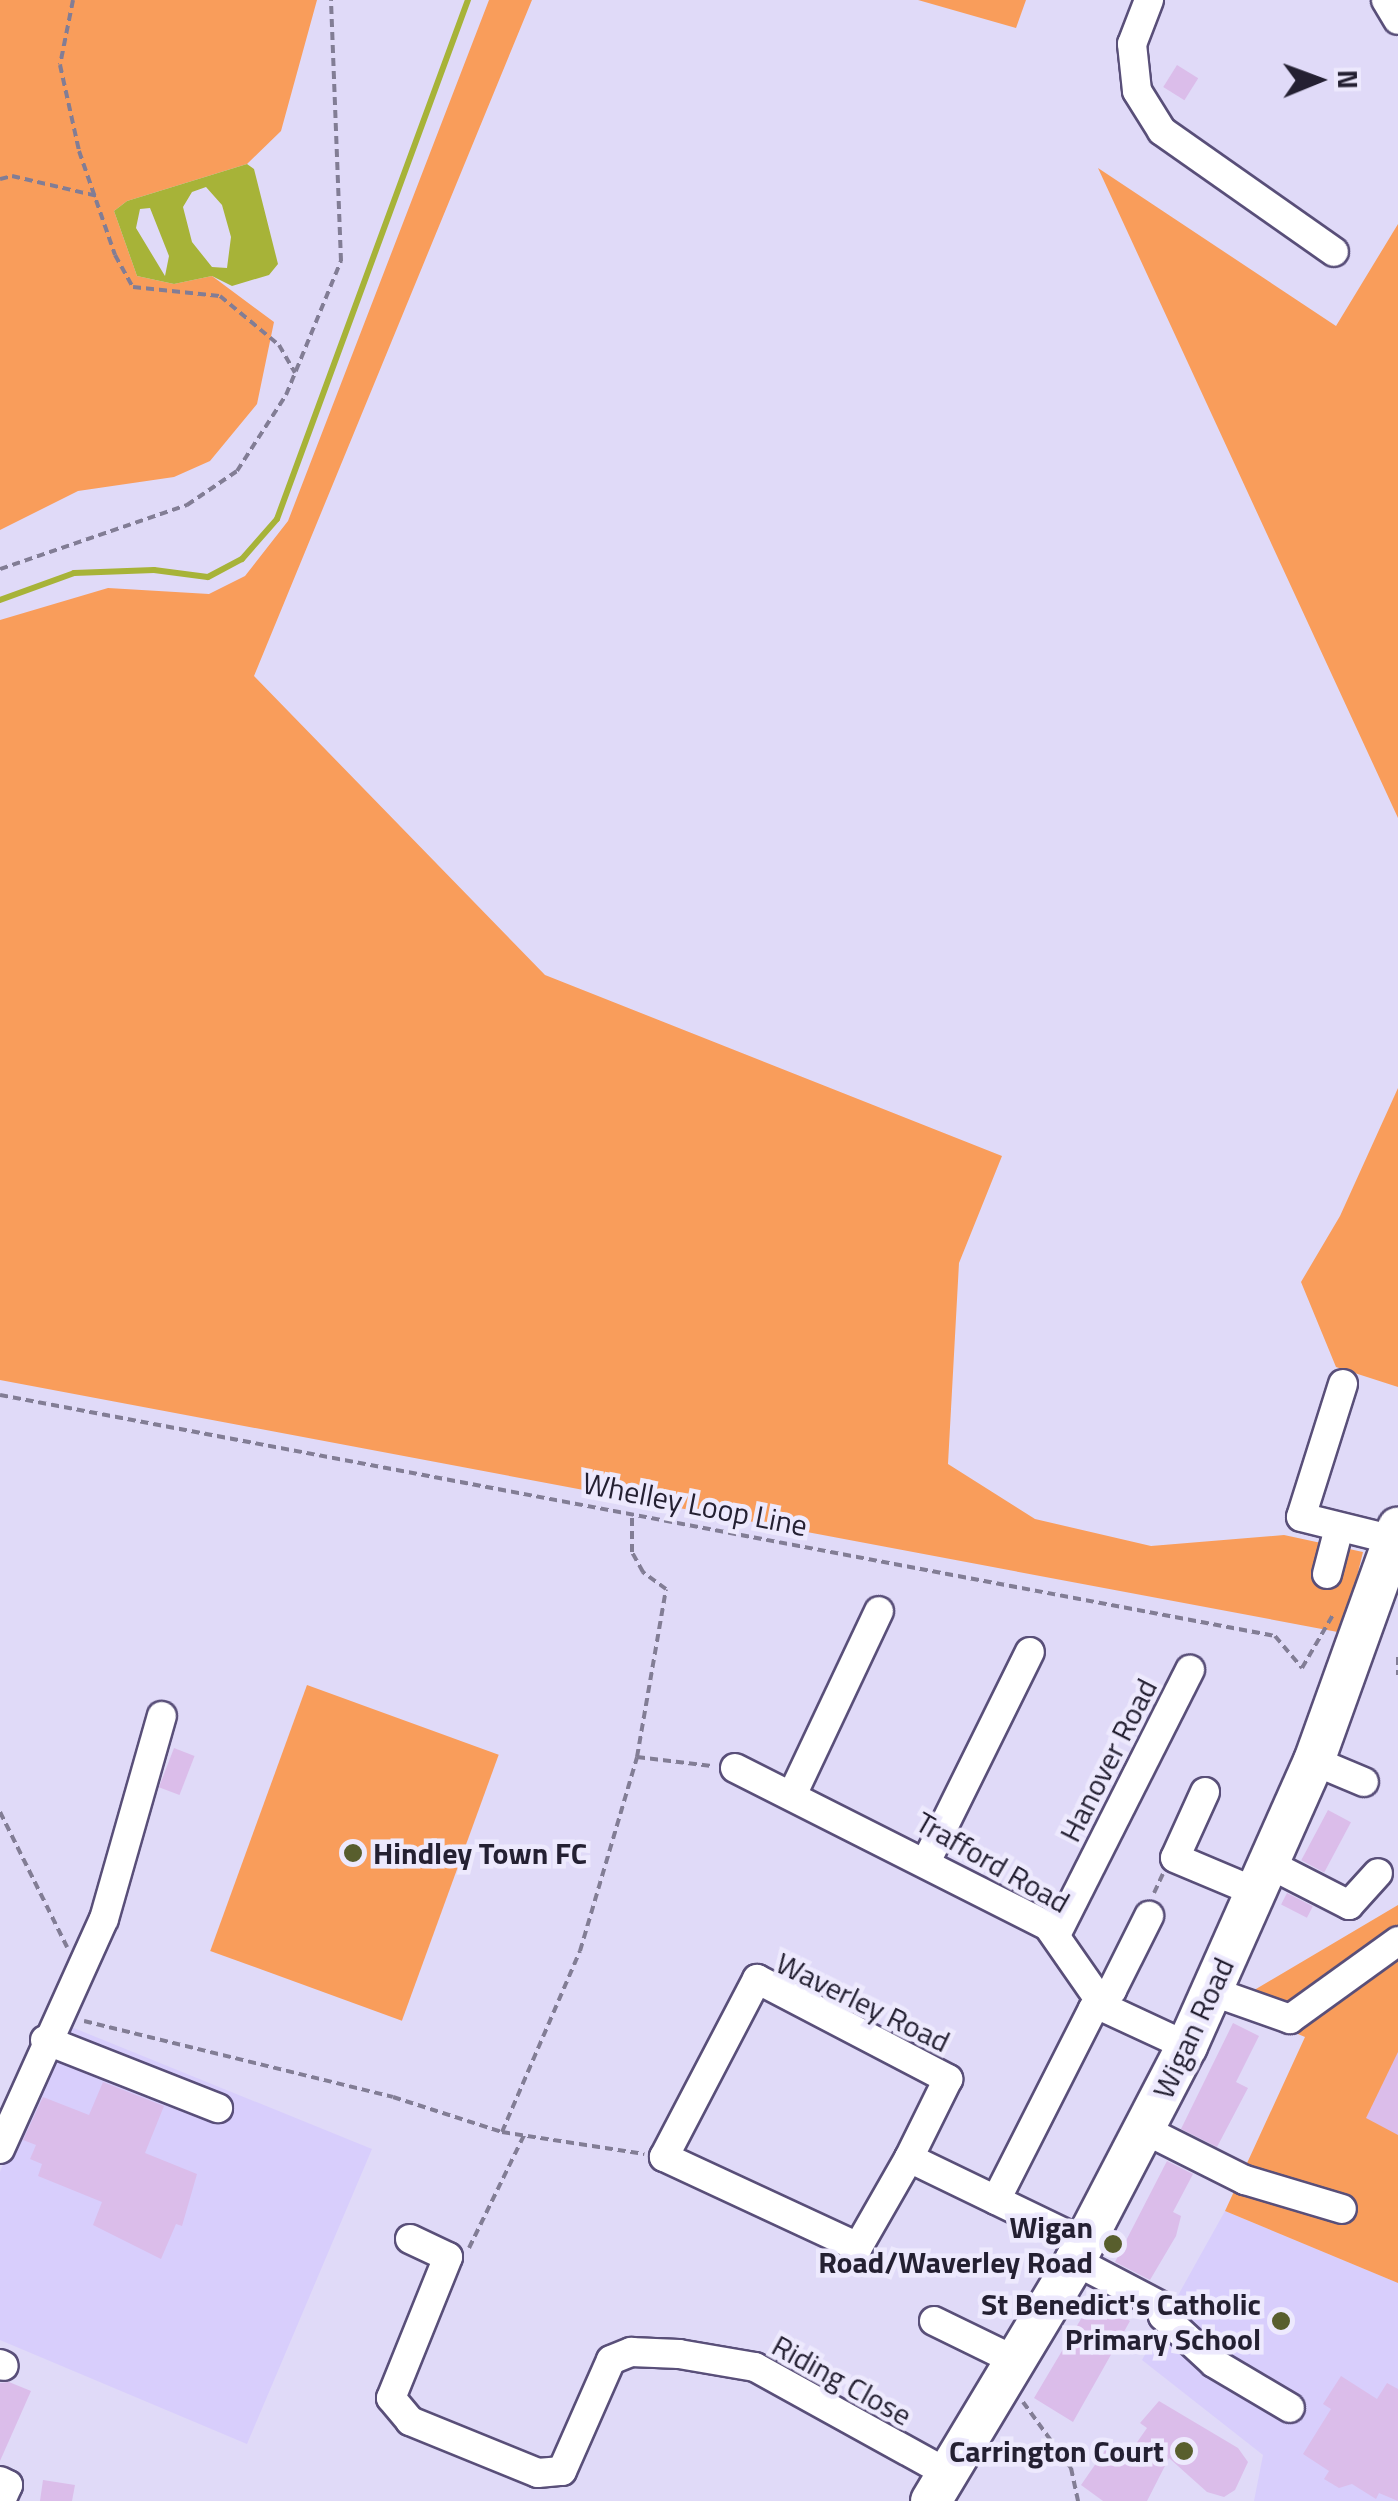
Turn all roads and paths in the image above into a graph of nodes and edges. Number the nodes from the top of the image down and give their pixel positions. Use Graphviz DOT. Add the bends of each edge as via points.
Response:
graph roads {
  1 [pos="73,0"];
  2 [pos="331,0"];
  3 [pos="1150,0"];
  4 [pos="1386,0"];
  5 [pos="1398,20"];
  6 [pos="0,179"];
  7 [pos="97,196"];
  8 [pos="1334,252"];
  9 [pos="295,374"];
  10 [pos="0,569"];
  11 [pos="1343,1384"];
  12 [pos="0,1395"];
  13 [pos="632,1515"];
  14 [pos="1339,1528"];
  15 [pos="1394,1553"];
  16 [pos="1327,1574"];
  17 [pos="877,1611"];
  18 [pos="1335,1612"];
  19 [pos="1029,1652"];
  20 [pos="1398,1658"];
  21 [pos="1194,1671"];
  22 [pos="1398,1675"];
  23 [pos="162,1716"];
  24 [pos="637,1756"];
  25 [pos="1314,1762"];
  26 [pos="735,1768"];
  27 [pos="1364,1782"];
  28 [pos="1205,1792"];
  29 [pos="793,1793"];
  30 [pos="0,1812"];
  31 [pos="1174,1858"];
  32 [pos="927,1860"];
  33 [pos="1378,1873"];
  34 [pos="1263,1878"];
  35 [pos="1149,1916"];
  36 [pos="1057,1933"];
  37 [pos="1398,1941"];
  38 [pos="78,1969"];
  39 [pos="1211,1991"];
  40 [pos="1100,2003"];
  41 [pos="50,2027"];
  42 [pos="1187,2046"];
  43 [pos="218,2108"];
  44 [pos="1145,2130"];
  45 [pos="502,2132"];
  46 [pos="524,2135"];
  47 [pos="0,2148"];
  48 [pos="664,2158"];
  49 [pos="909,2158"];
  50 [pos="996,2200"];
  51 [pos="1342,2209"];
  52 [pos="410,2239"];
  53 [pos="1080,2252"];
  54 [pos="461,2263"];
  55 [pos="934,2321"];
  56 [pos="1011,2370"];
  57 [pos="1290,2408"];
  58 [pos="940,2488"];
  59 [pos="1078,2501"];
  1 -- 7 [label="path" via="60,65 78,151"];
  2 -- 9 [label="path" via="342,261"];
  3 -- 8 [label="street" via="1132,44 1137,91 1162,131"];
  4 -- 5 [label="street"];
  6 -- 7 [label="path" via="12,176"];
  7 -- 9 [label="path" via="133,287 220,296 279,345"];
  9 -- 10 [label="path" via="237,470 187,506"];
  11 -- 14 [label="street" via="1301,1517"];
  12 -- 13 [label="path, Whelley Loop Line"];
  13 -- 18 [label="path, Whelley Loop Line" via="1276,1636 1302,1668"];
  13 -- 24 [label="path" via="632,1552 643,1572 666,1589"];
  14 -- 15 [label="street"];
  14 -- 16 [label="street"];
  15 -- 25 [label="highway, Wigan Road"];
  17 -- 29 [label="street"];
  19 -- 32 [label="street"];
  20 -- 22 [label="path"];
  21 -- 36 [label="street, Hanover Road"];
  23 -- 38 [label="street" via="104,1919"];
  24 -- 26 [label="path"];
  24 -- 45 [label="path" via="580,1951"];
  25 -- 27 [label="street"];
  25 -- 34 [label="highway, Wigan Road"];
  26 -- 29 [label="street, Trafford Road"];
  28 -- 31 [label="street"];
  29 -- 32 [label="street, Trafford Road"];
  30 -- 38 [label="path"];
  31 -- 34 [label="street"];
  31 -- 35 [label="path"];
  32 -- 36 [label="street, Trafford Road"];
  33 -- 34 [label="street" via="1349,1905"];
  34 -- 39 [label="highway, Wigan Road"];
  35 -- 40 [label="street"];
  36 -- 40 [label="street, Trafford Road"];
  37 -- 39 [label="street" via="1290,2018"];
  38 -- 41 [label="street"];
  39 -- 42 [label="highway, Wigan Road"];
  40 -- 42 [label="street"];
  40 -- 50 [label="street"];
  41 -- 43 [label="street"];
  41 -- 45 [label="path" via="393,2097"];
  41 -- 47 [label="street"];
  42 -- 44 [label="highway, Wigan Road"];
  44 -- 51 [label="street" via="1245,2180"];
  44 -- 53 [label="highway, Wigan Road"];
  45 -- 46 [label="path"];
  46 -- 48 [label="path"];
  46 -- 54 [label="path"];
  48 -- 49 [label="street, Waverley Road" via="858,2247"];
  48 -- 49 [label="street, Waverley Road" via="757,1980 948,2079"];
  49 -- 50 [label="street"];
  50 -- 53 [label="street"];
  52 -- 54 [label="street"];
  53 -- 56 [label="highway, Wigan Road"];
  53 -- 57 [label="street" via="1164,2307 1163,2316 1214,2364"];
  54 -- 58 [label="street, Riding Close" via="392,2398 410,2421 538,2474 562,2472 612,2360 631,2352 665,2353 756,2367"];
  55 -- 56 [label="street"];
  56 -- 58 [label="highway, Wigan Road"];
  56 -- 59 [label="path" via="1071,2468"];
}
